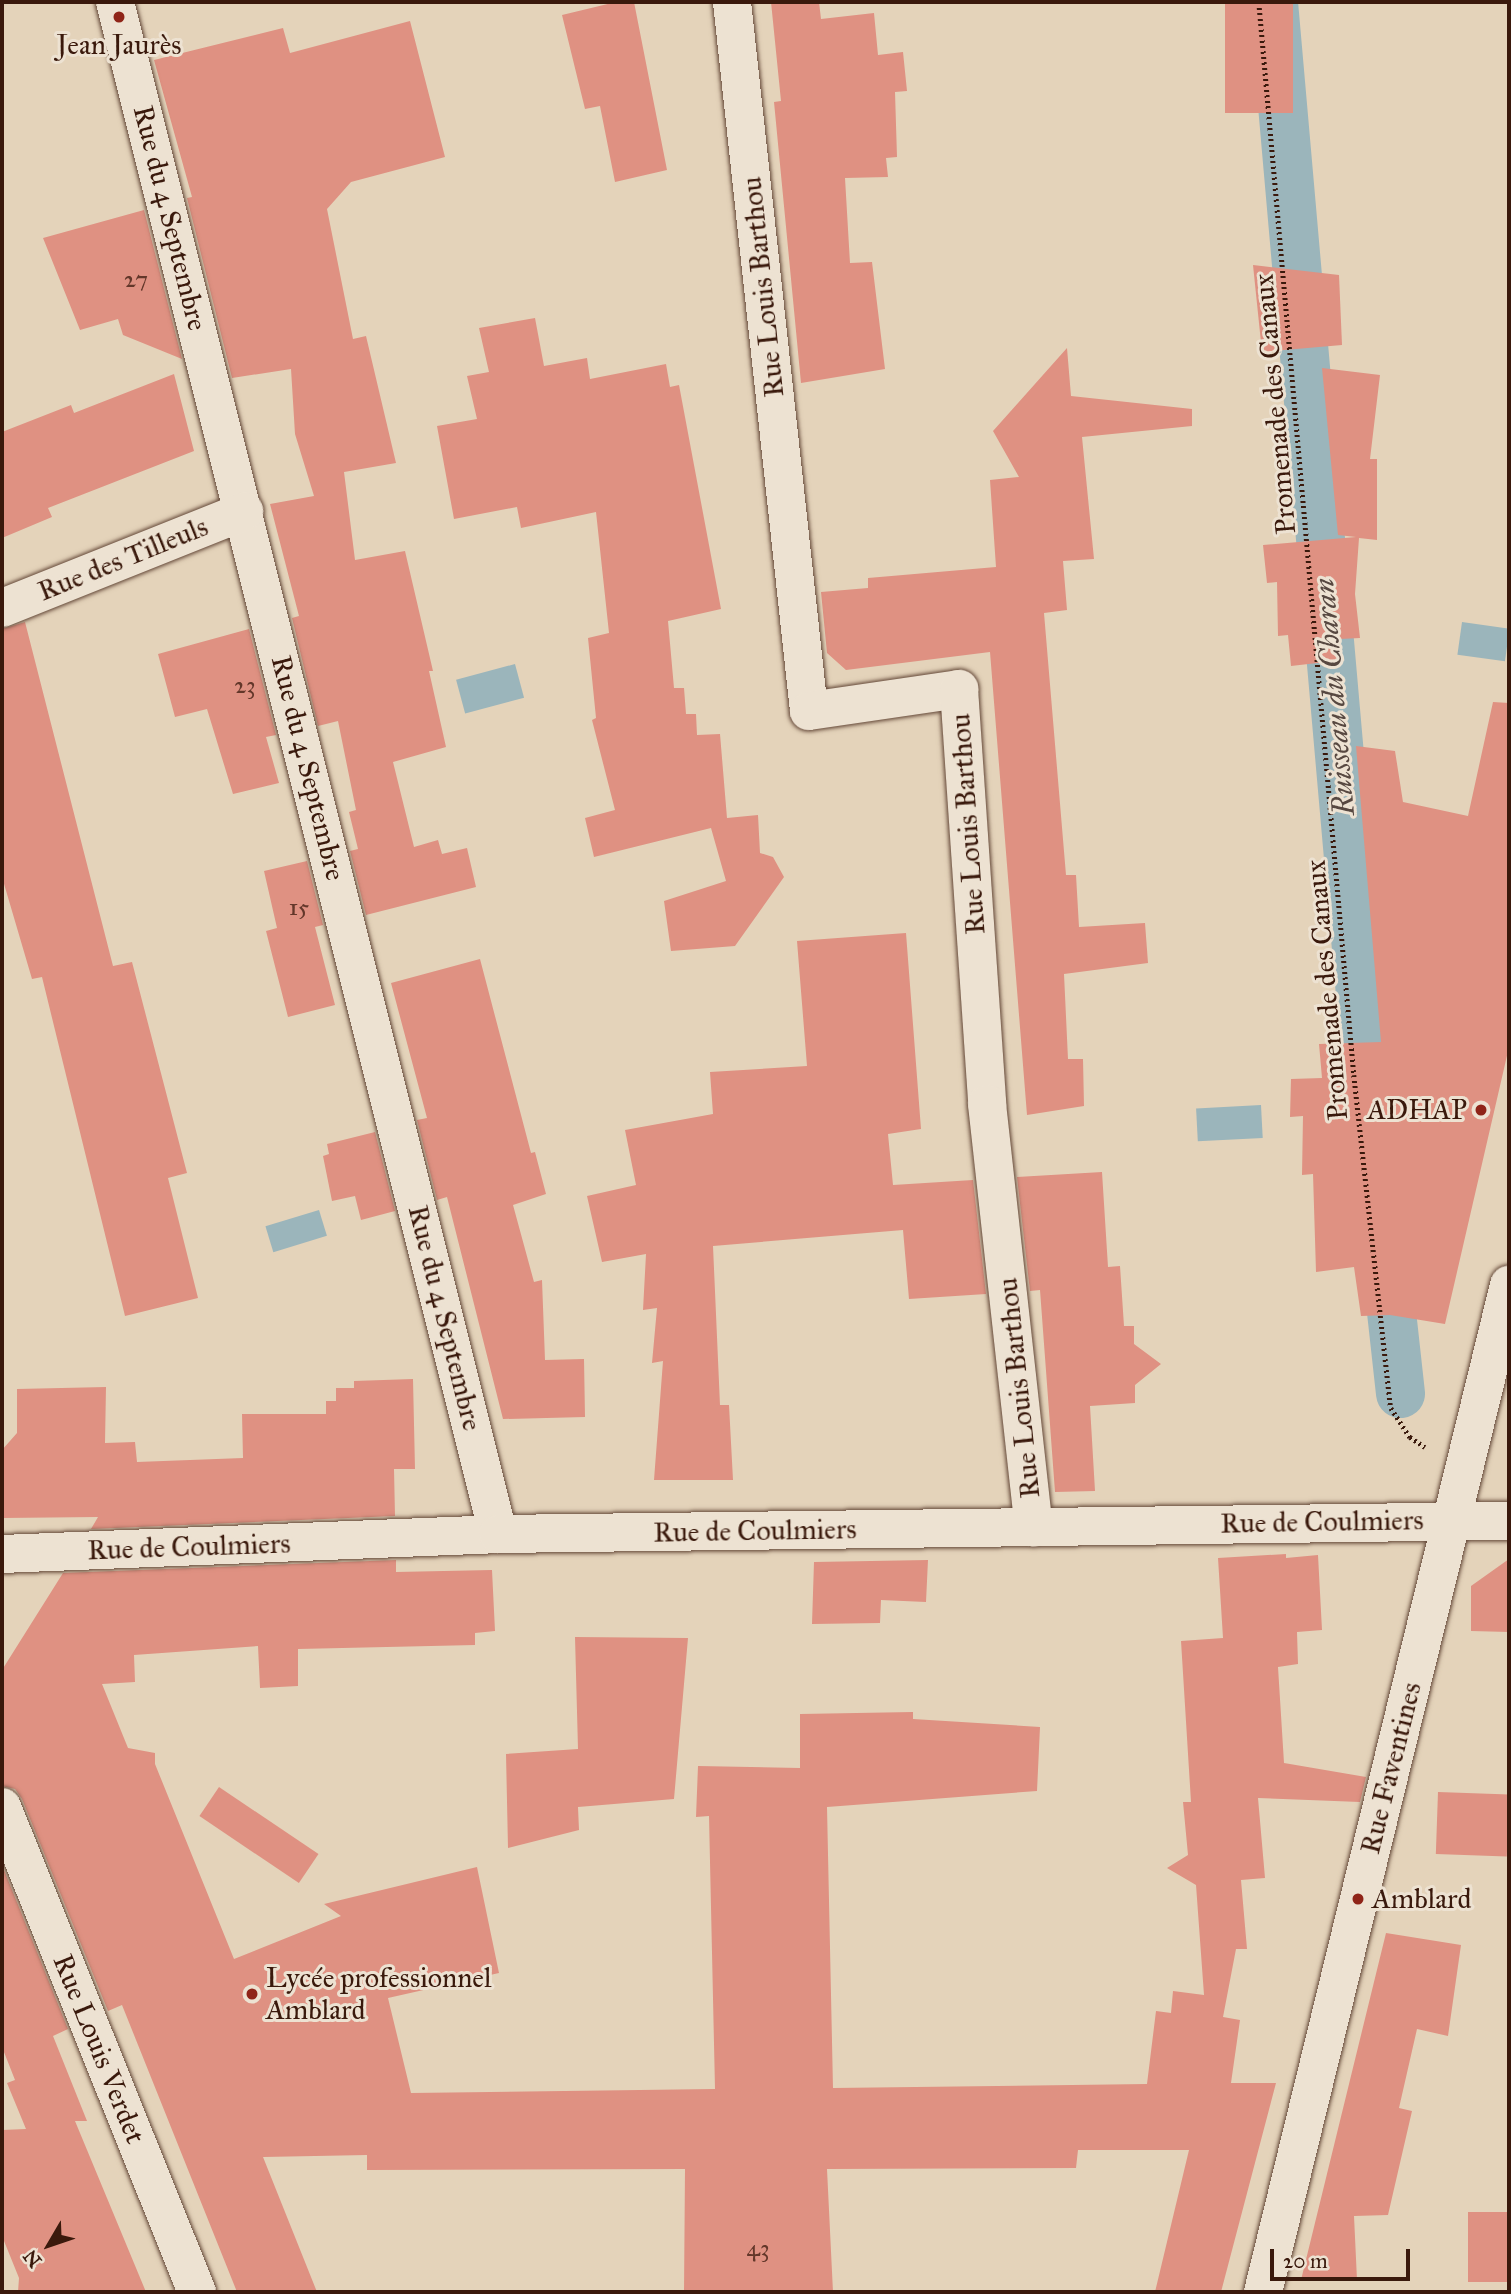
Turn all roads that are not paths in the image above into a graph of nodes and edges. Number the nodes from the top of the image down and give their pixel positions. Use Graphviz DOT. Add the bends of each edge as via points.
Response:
graph roads {
  1 [pos="115,2"];
  2 [pos="732,2"];
  3 [pos="244,511"];
  4 [pos="2,608"];
  5 [pos="1509,1285"];
  6 [pos="1453,1519"];
  7 [pos="1509,1521"];
  8 [pos="1034,1527"];
  9 [pos="498,1534"];
  10 [pos="2,1554"];
  11 [pos="2,1807"];
  12 [pos="197,2292"];
  13 [pos="1263,2292"];
  1 -- 3 [label="street, Rue du 4 Septembre"];
  2 -- 8 [label="street, Rue Louis Barthou" via="809,712 959,689 987,1104"];
  3 -- 4 [label="street, Rue des Tilleuls"];
  3 -- 9 [label="street, Rue du 4 Septembre"];
  5 -- 6 [label="street, Rue Faventines"];
  6 -- 7 [label="street, Rue de Coulmiers"];
  6 -- 8 [label="street, Rue de Coulmiers"];
  6 -- 13 [label="street, Rue Faventines"];
  8 -- 9 [label="street, Rue de Coulmiers"];
  9 -- 10 [label="street, Rue de Coulmiers"];
  11 -- 12 [label="street, Rue Louis Verdet"];
}
